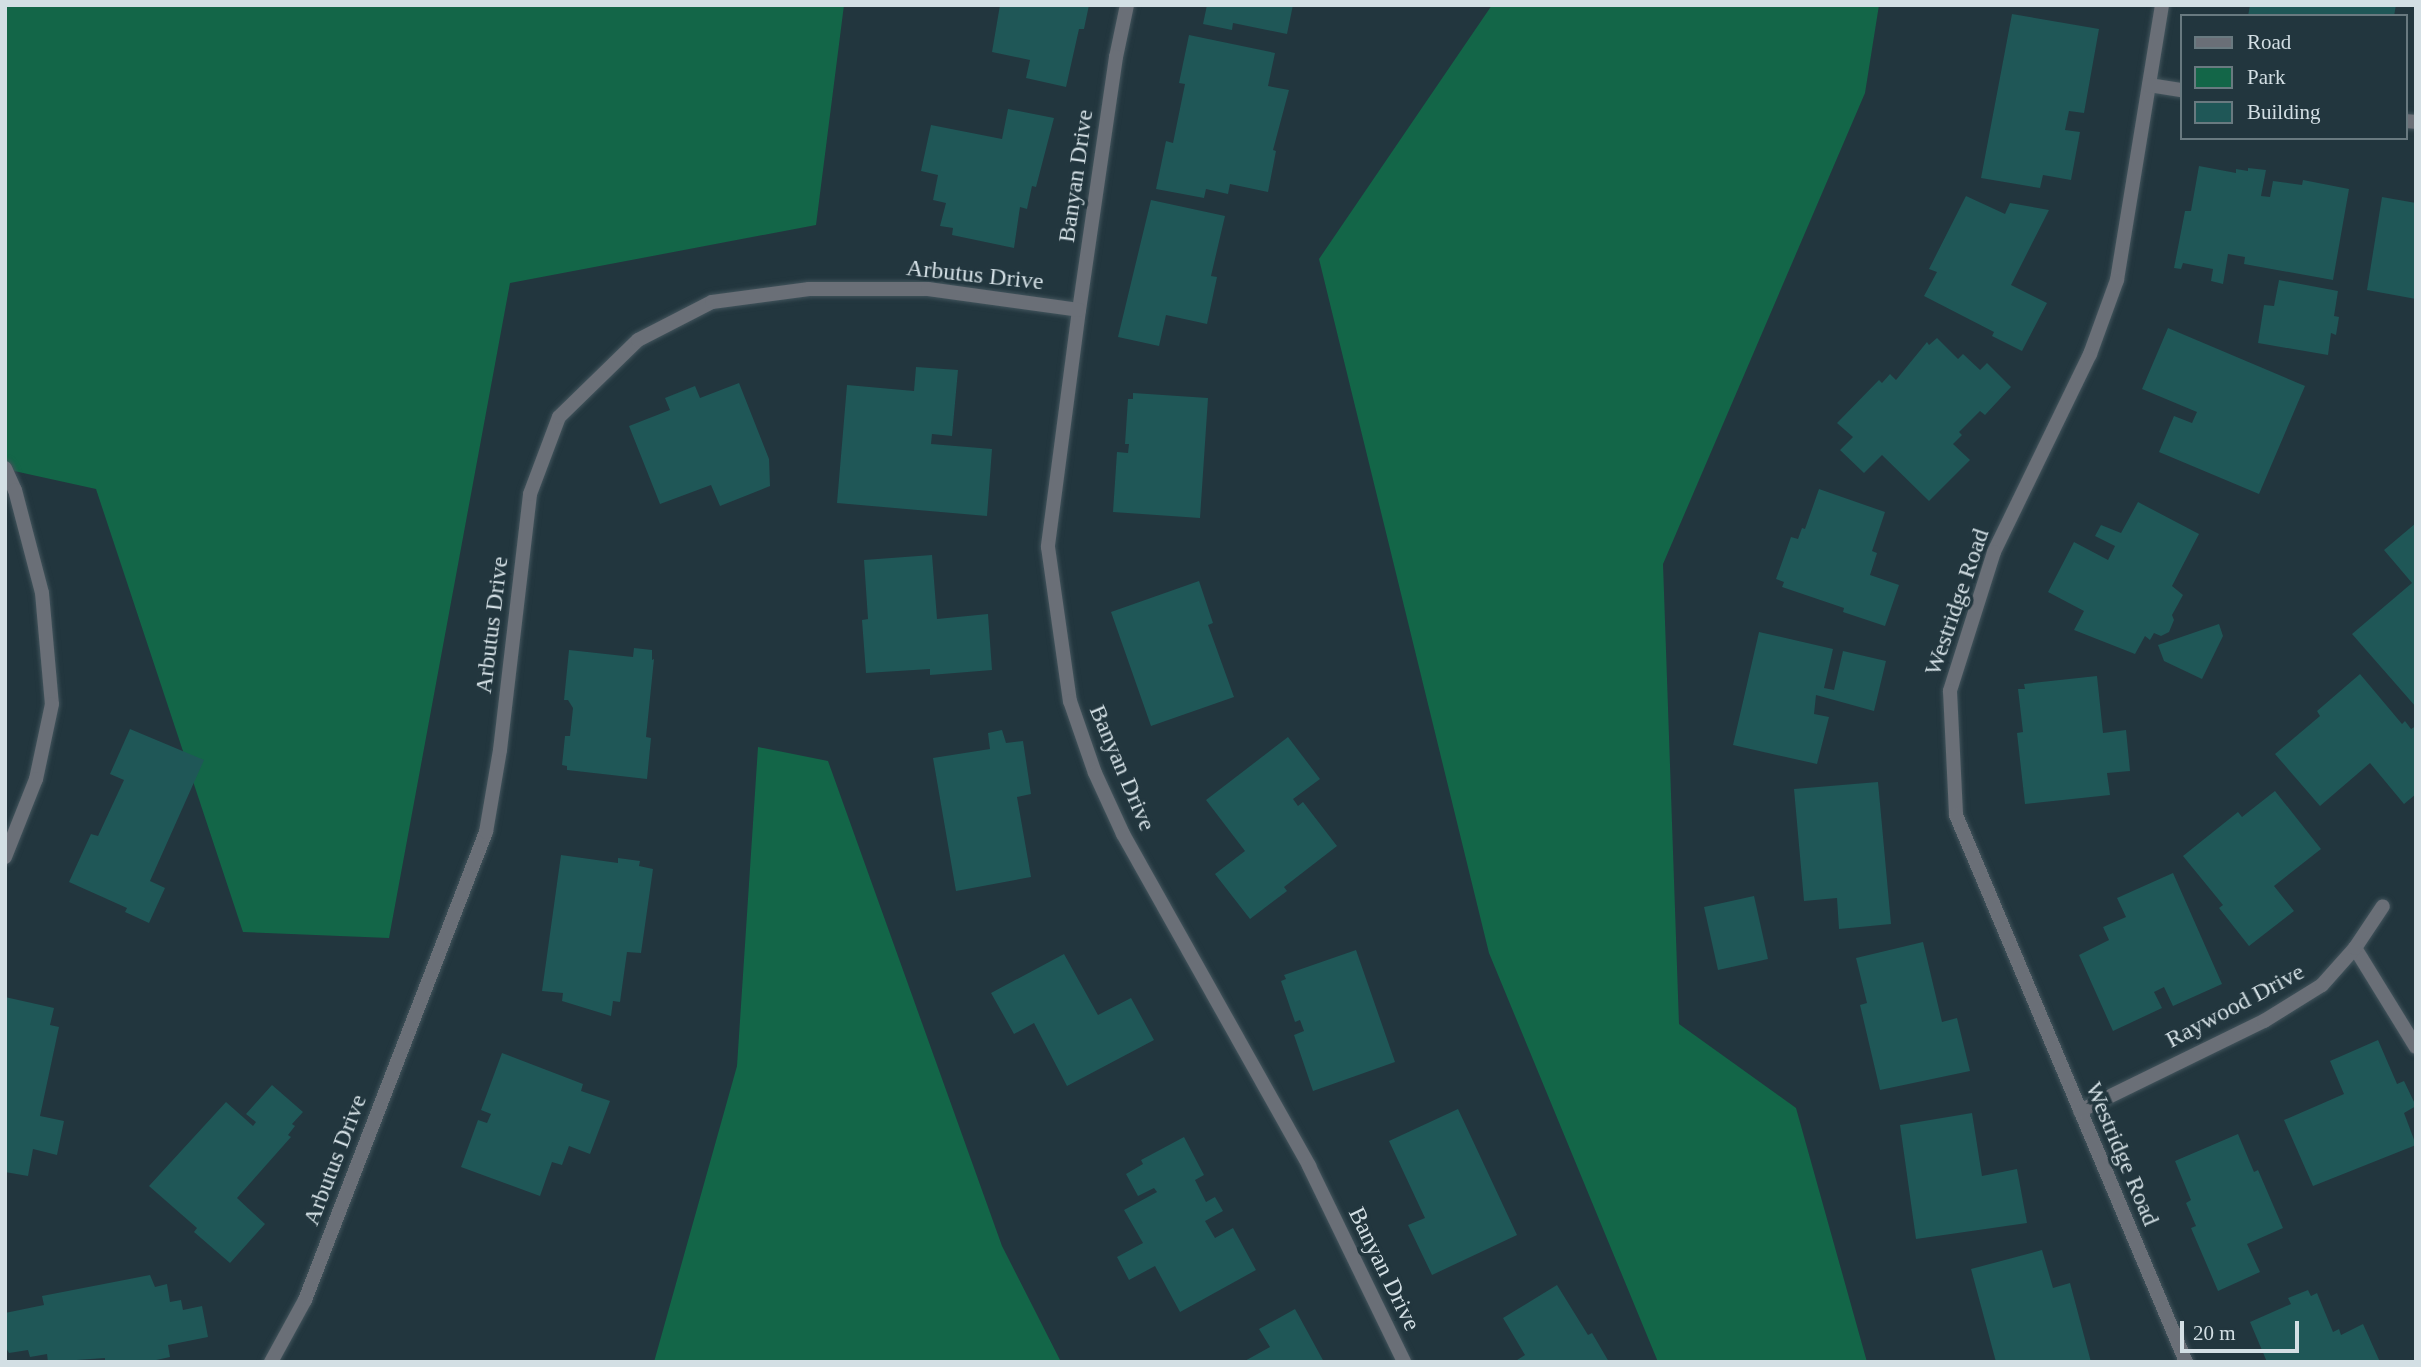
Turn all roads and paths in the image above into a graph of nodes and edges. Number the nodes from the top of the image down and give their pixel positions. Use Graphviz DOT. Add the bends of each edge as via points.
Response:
graph roads {
  1 [pos="1127,5"];
  2 [pos="2162,5"];
  3 [pos="2150,85"];
  4 [pos="2180,90"];
  5 [pos="1079,310"];
  6 [pos="5,468"];
  7 [pos="5,857"];
  8 [pos="2383,906"];
  9 [pos="2355,948"];
  10 [pos="2416,1047"];
  11 [pos="2080,1111"];
  12 [pos="271,1362"];
  13 [pos="1404,1362"];
  14 [pos="2186,1362"];
  1 -- 5 [label="street, Banyan Drive"];
  2 -- 3 [label="street, Westridge Road"];
  3 -- 4 [label="street"];
  3 -- 11 [label="street, Westridge Road" via="2117,281 2090,354 1994,552 1950,691 1956,815"];
  5 -- 12 [label="street, Arbutus Drive" via="928,289 809,289 712,302 638,340 559,417 530,494 486,832 305,1300"];
  5 -- 13 [label="street, Banyan Drive" via="1048,547 1070,701 1094,774 1123,834 1309,1166"];
  6 -- 7 [label="street" via="42,593 52,704 36,779"];
  8 -- 9 [label="street, Raywood Drive"];
  9 -- 10 [label="street"];
  9 -- 11 [label="street, Raywood Drive" via="2322,985 2264,1021"];
  11 -- 14 [label="street, Westridge Road"];
}
